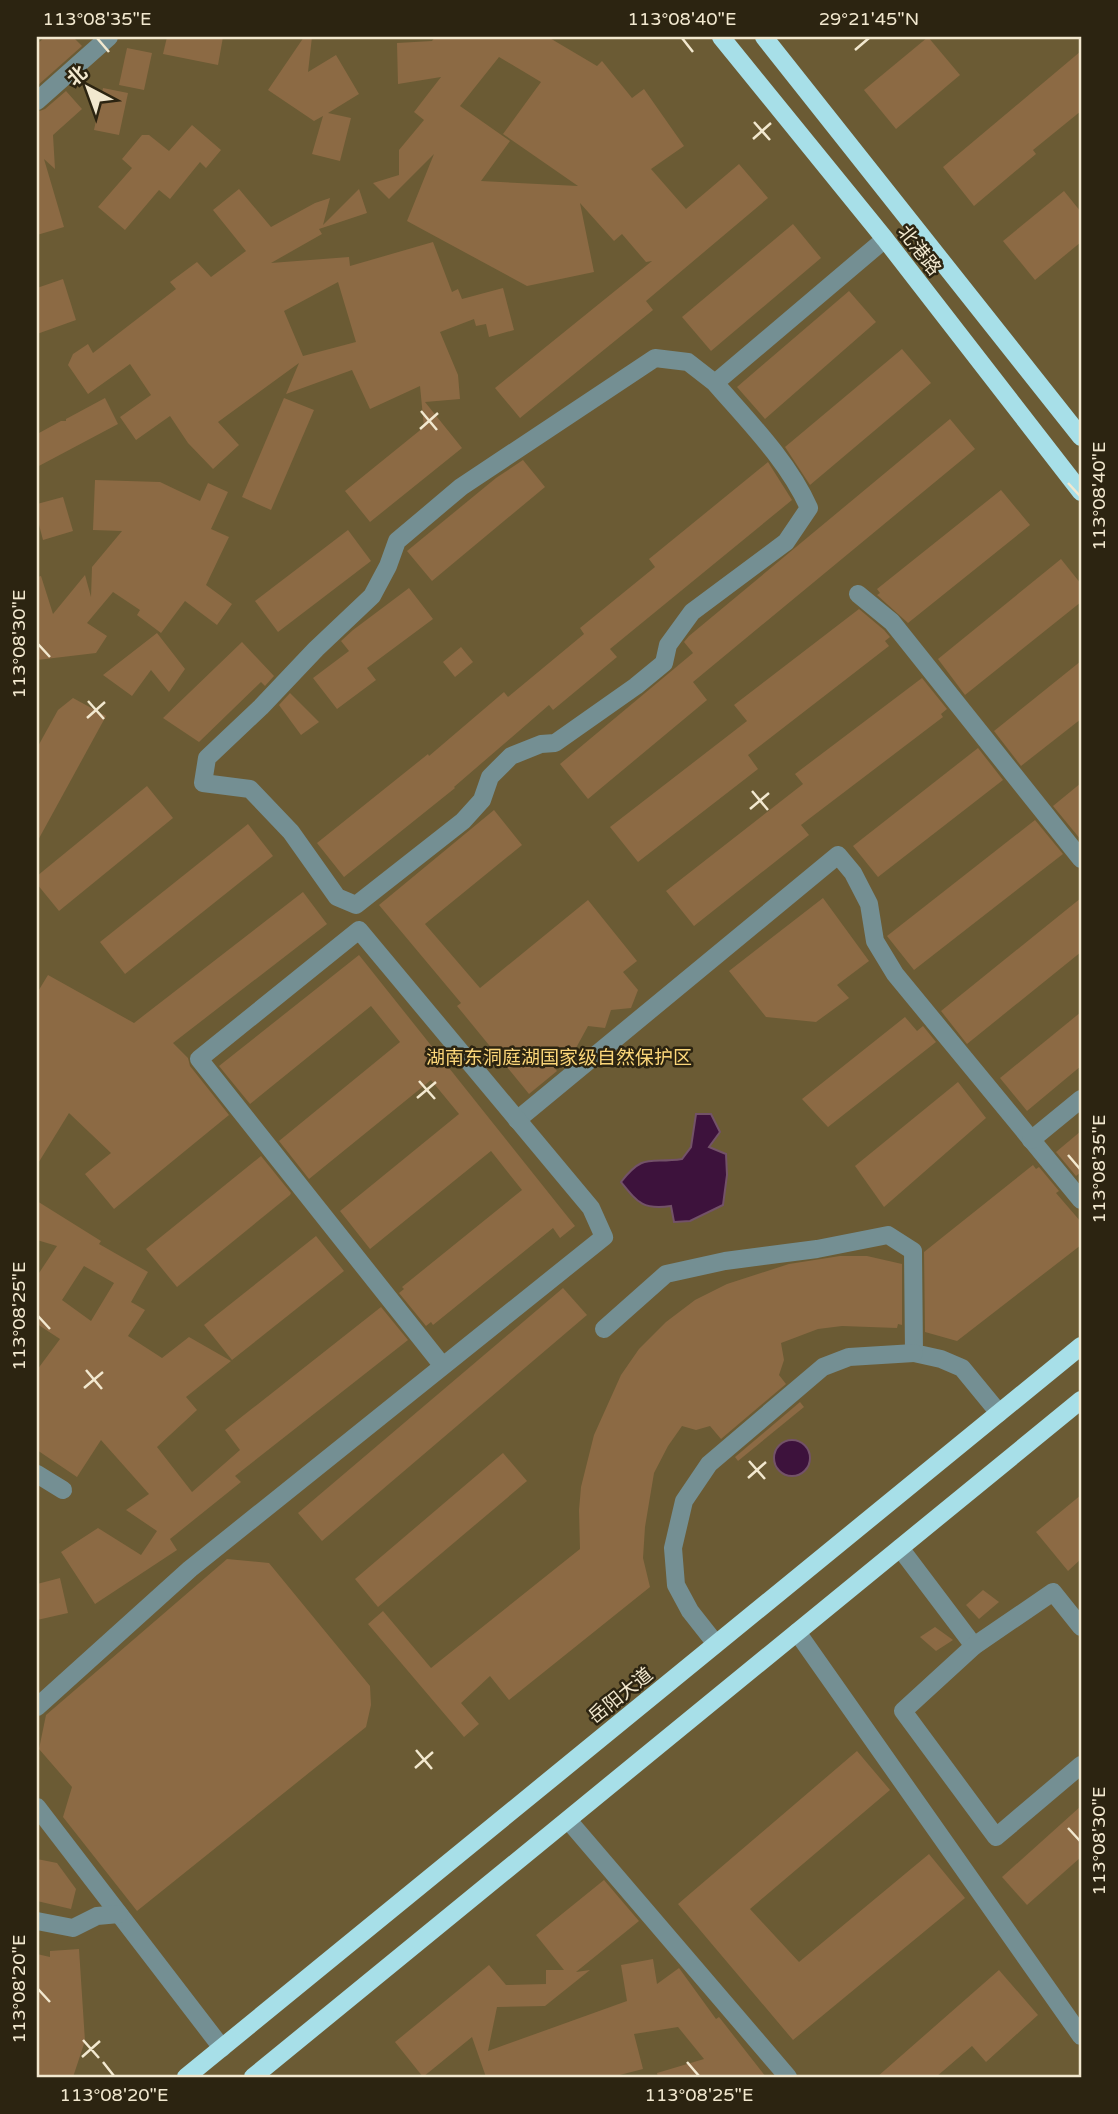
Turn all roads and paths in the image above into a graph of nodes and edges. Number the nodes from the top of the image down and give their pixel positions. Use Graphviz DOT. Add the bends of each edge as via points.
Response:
graph roads {
  1 [pos="721,37"];
  2 [pos="764,37"];
  3 [pos="99,40"];
  4 [pos="37,101"];
  5 [pos="885,239"];
  6 [pos="715,383"];
  7 [pos="1081,437"];
  8 [pos="1081,492"];
  9 [pos="858,594"];
  10 [pos="1081,859"];
  11 [pos="356,905"];
  12 [pos="359,930"];
  13 [pos="1081,1098"];
  14 [pos="517,1120"];
  15 [pos="1031,1140"];
  16 [pos="1081,1200"];
  17 [pos="604,1329"];
  18 [pos="1081,1346"];
  19 [pos="914,1353"];
  20 [pos="442,1365"];
  21 [pos="1081,1400"];
  22 [pos="999,1413"];
  23 [pos="37,1474"];
  24 [pos="63,1490"];
  25 [pos="900,1548"];
  26 [pos="1081,1627"];
  27 [pos="797,1632"];
  28 [pos="716,1644"];
  29 [pos="974,1646"];
  30 [pos="37,1707"];
  31 [pos="1081,1765"];
  32 [pos="37,1807"];
  33 [pos="568,1819"];
  34 [pos="119,1914"];
  35 [pos="37,1921"];
  36 [pos="1081,2036"];
  37 [pos="222,2048"];
  38 [pos="186,2077"];
  39 [pos="253,2077"];
  40 [pos="788,2077"];
  1 -- 5 [label="main road, 北港路"];
  2 -- 7 [label="main road, 北港路"];
  3 -- 4 [label="street"];
  5 -- 6 [label="street"];
  5 -- 8 [label="main road, 北港路"];
  6 -- 11 [label="street" via="800,487 809,508 786,542 692,612 668,645 664,663 636,687 555,743 511,756 490,777 482,800 463,821"];
  6 -- 11 [label="street" via="688,362 655,358 461,487 397,541 372,596 207,758 203,783 250,789 290,832 337,897"];
  9 -- 10 [label="street" via="892,622"];
  11 -- 12 [label="street"];
  12 -- 14 [label="street"];
  12 -- 20 [label="street" via="199,1059"];
  13 -- 15 [label="street"];
  14 -- 15 [label="street" via="838,855 869,904 875,940 895,974"];
  14 -- 20 [label="street" via="591,1208 604,1237"];
  15 -- 16 [label="street"];
  17 -- 19 [label="street" via="666,1274 888,1235 913,1251"];
  18 -- 22 [label="main road, 岳阳大道"];
  19 -- 22 [label="street" via="962,1368"];
  19 -- 28 [label="street" via="849,1357 823,1367 709,1464 684,1501 673,1548 676,1584"];
  20 -- 30 [label="street" via="190,1569"];
  21 -- 25 [label="main road"];
  22 -- 28 [label="main road, 岳阳大道"];
  23 -- 24 [label="street"];
  25 -- 27 [label="main road"];
  25 -- 29 [label="street"];
  26 -- 29 [label="street" via="1054,1592"];
  27 -- 33 [label="main road"];
  27 -- 36 [label="street"];
  28 -- 37 [label="main road, 岳阳大道"];
  29 -- 31 [label="street" via="903,1711 996,1837"];
  32 -- 34 [label="street"];
  33 -- 39 [label="main road"];
  33 -- 40 [label="street"];
  34 -- 35 [label="street" via="97,1916 73,1928"];
  34 -- 37 [label="street"];
  37 -- 38 [label="main road, 岳阳大道"];
}
